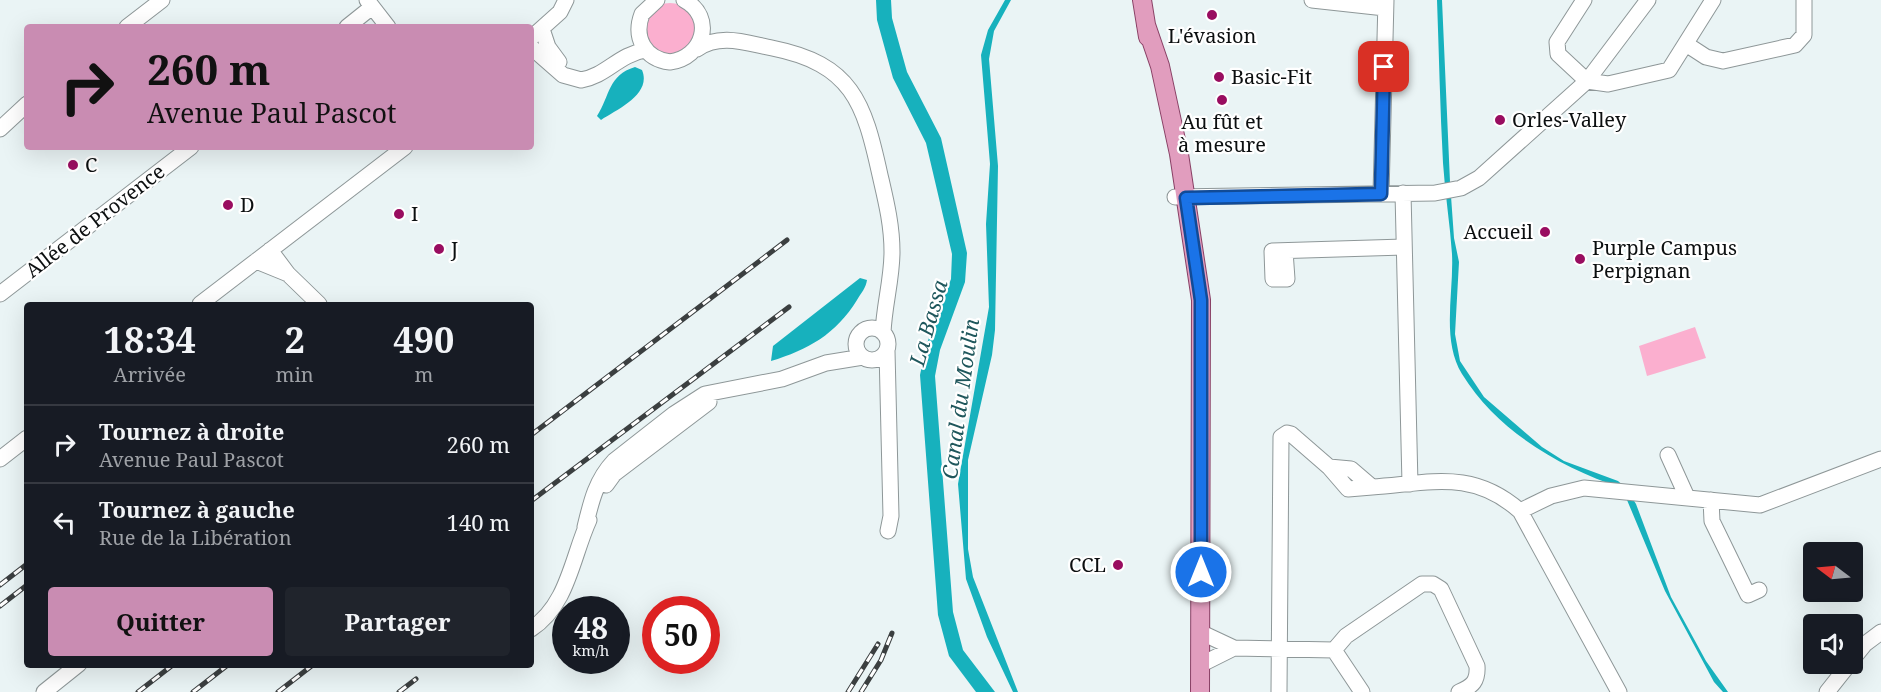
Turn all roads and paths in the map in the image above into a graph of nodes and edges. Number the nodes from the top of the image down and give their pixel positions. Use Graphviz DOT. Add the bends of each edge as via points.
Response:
graph roads {
  1 [pos="162,0"];
  2 [pos="566,0"];
  3 [pos="686,0"];
  4 [pos="1142,0"];
  5 [pos="1312,0"];
  6 [pos="1648,0"];
  7 [pos="1713,0"];
  8 [pos="1804,0"];
  9 [pos="655,1"];
  10 [pos="1580,2"];
  11 [pos="370,4"];
  12 [pos="1386,4"];
  13 [pos="702,21"];
  14 [pos="131,24"];
  15 [pos="350,24"];
  16 [pos="386,24"];
  17 [pos="638,30"];
  18 [pos="537,34"];
  19 [pos="726,39"];
  20 [pos="1686,44"];
  21 [pos="697,48"];
  22 [pos="534,50"];
  23 [pos="645,50"];
  24 [pos="1587,81"];
  25 [pos="24,107"];
  26 [pos="0,129"];
  27 [pos="187,150"];
  28 [pos="401,150"];
  29 [pos="1403,193"];
  30 [pos="1381,194"];
  31 [pos="1180,198"];
  32 [pos="1404,248"];
  33 [pos="270,250"];
  34 [pos="1285,251"];
  35 [pos="256,261"];
  36 [pos="288,274"];
  37 [pos="0,294"];
  38 [pos="210,302"];
  39 [pos="317,302"];
  40 [pos="885,302"];
  41 [pos="883,333"];
  42 [pos="862,334"];
  43 [pos="886,351"];
  44 [pos="866,359"];
  45 [pos="826,363"];
  46 [pos="889,389"];
  47 [pos="24,440"];
  48 [pos="1668,455"];
  49 [pos="0,459"];
  50 [pos="1881,459"];
  51 [pos="1410,484"];
  52 [pos="1687,497"];
  53 [pos="1711,500"];
  54 [pos="1520,511"];
  55 [pos="888,531"];
  56 [pos="1201,572"];
  57 [pos="1759,590"];
  58 [pos="538,619"];
  59 [pos="1881,632"];
  60 [pos="1202,633"];
  61 [pos="1863,646"];
  62 [pos="1234,648"];
  63 [pos="1280,649"];
  64 [pos="1334,650"];
  65 [pos="1202,664"];
  66 [pos="74,668"];
  67 [pos="1841,674"];
  68 [pos="44,692"];
  69 [pos="1198,692"];
  70 [pos="1279,692"];
  71 [pos="1362,692"];
  72 [pos="1460,692"];
  73 [pos="1619,692"];
  74 [pos="1827,692"];
  1 -- 14 [label="street"];
  2 -- 18 [label="street" via="560,12"];
  3 -- 13 [label="street"];
  4 -- 31 [label="main road"];
  5 -- 12 [label="street"];
  6 -- 24 [label="street"];
  7 -- 20 [label="street"];
  8 -- 20 [label="street" via="1804,35 1795,45 1723,61 1706,57"];
  9 -- 17 [label="street" via="642,14"];
  10 -- 24 [label="street" via="1557,42 1558,54"];
  11 -- 15 [label="street"];
  11 -- 16 [label="street"];
  12 -- 30 [label="street"];
  13 -- 19 [label="street"];
  13 -- 21 [label="street"];
  17 -- 18 [label="street" via="593,66 580,71 562,66"];
  17 -- 23 [label="street"];
  19 -- 21 [label="street" via="706,42"];
  19 -- 40 [label="street" via="807,57 841,80 856,98 871,137 891,228 892,254"];
  20 -- 24 [label="street" via="1669,70 1660,74 1608,84"];
  21 -- 23 [label="street" via="686,58 670,62"];
  22 -- 23 [label="street" via="563,75 581,80 628,53"];
  24 -- 29 [label="street" via="1479,178 1461,188"];
  25 -- 26 [label="street"];
  27 -- 37 [label="street, Allée de Provence"];
  28 -- 33 [label="street"];
  29 -- 30 [label="street"];
  29 -- 32 [label="street"];
  30 -- 31 [label="street"];
  31 -- 56 [label="main road" via="1200,376"];
  32 -- 34 [label="street"];
  32 -- 51 [label="street"];
  33 -- 35 [label="street"];
  33 -- 36 [label="street"];
  35 -- 36 [label="street"];
  35 -- 38 [label="street" via="223,286"];
  36 -- 39 [label="street"];
  40 -- 41 [label="street"];
  40 -- 42 [label="street"];
  41 -- 42 [label="street" via="876,329"];
  41 -- 43 [label="street" via="888,341"];
  42 -- 44 [label="street" via="857,350"];
  42 -- 45 [label="street"];
  43 -- 44 [label="street" via="879,358"];
  43 -- 46 [label="street"];
  44 -- 45 [label="street"];
  44 -- 46 [label="street"];
  45 -- 58 [label="street" via="693,401 614,461 598,483 561,596"];
  46 -- 55 [label="street"];
  47 -- 49 [label="street"];
  48 -- 52 [label="street"];
  50 -- 53 [label="street" via="1761,505"];
  51 -- 54 [label="street" via="1478,484 1504,497"];
  51 -- 63 [label="street" via="1348,489 1292,434 1281,437"];
  52 -- 53 [label="street"];
  52 -- 54 [label="street" via="1584,488 1551,496"];
  53 -- 57 [label="street" via="1712,521 1748,595"];
  54 -- 73 [label="street"];
  56 -- 60 [label="main road"];
  56 -- 69 [label="main road" via="1195,618"];
  59 -- 61 [label="street"];
  60 -- 62 [label="street"];
  60 -- 65 [label="main road"];
  62 -- 63 [label="street"];
  62 -- 65 [label="street"];
  63 -- 64 [label="street"];
  63 -- 70 [label="street"];
  64 -- 71 [label="street"];
  64 -- 72 [label="street" via="1346,636 1422,584 1433,584 1441,589 1477,666 1478,678"];
  65 -- 69 [label="main road"];
  66 -- 68 [label="street"];
  67 -- 74 [label="street"];
}
